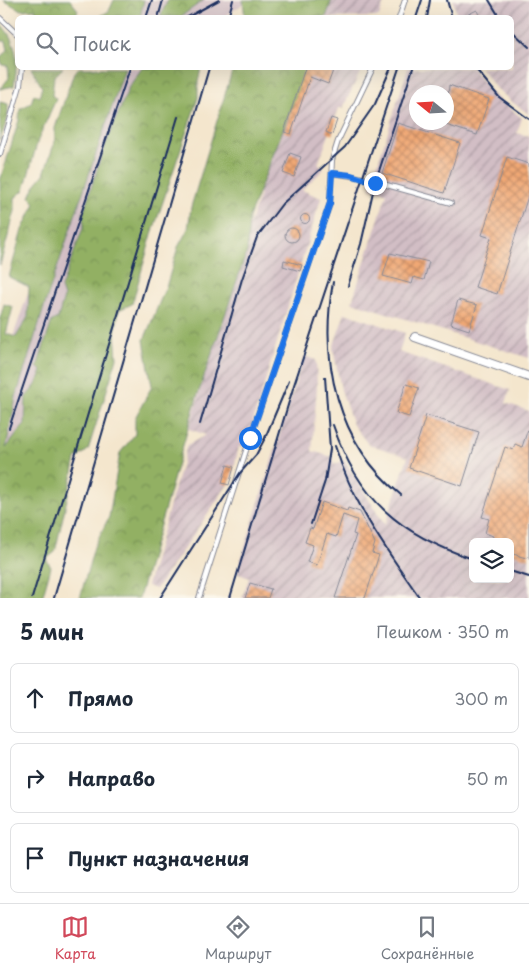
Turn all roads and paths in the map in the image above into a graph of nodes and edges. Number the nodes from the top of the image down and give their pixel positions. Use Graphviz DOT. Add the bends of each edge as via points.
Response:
graph roads {
  1 [pos="405,0"];
  2 [pos="400,15"];
  3 [pos="0,18"];
  4 [pos="15,31"];
  5 [pos="22,70"];
  6 [pos="372,70"];
  7 [pos="0,154"];
  8 [pos="332,173"];
  9 [pos="451,203"];
  10 [pos="415,337"];
  11 [pos="529,377"];
  12 [pos="199,598"];
  1 -- 2 [label="lane"];
  3 -- 4 [label="lane"];
  5 -- 7 [label="lane"];
  6 -- 8 [label="lane" via="338,140"];
  8 -- 9 [label="lane"];
  8 -- 12 [label="lane" via="330,203"];
  10 -- 11 [label="street"];
}
